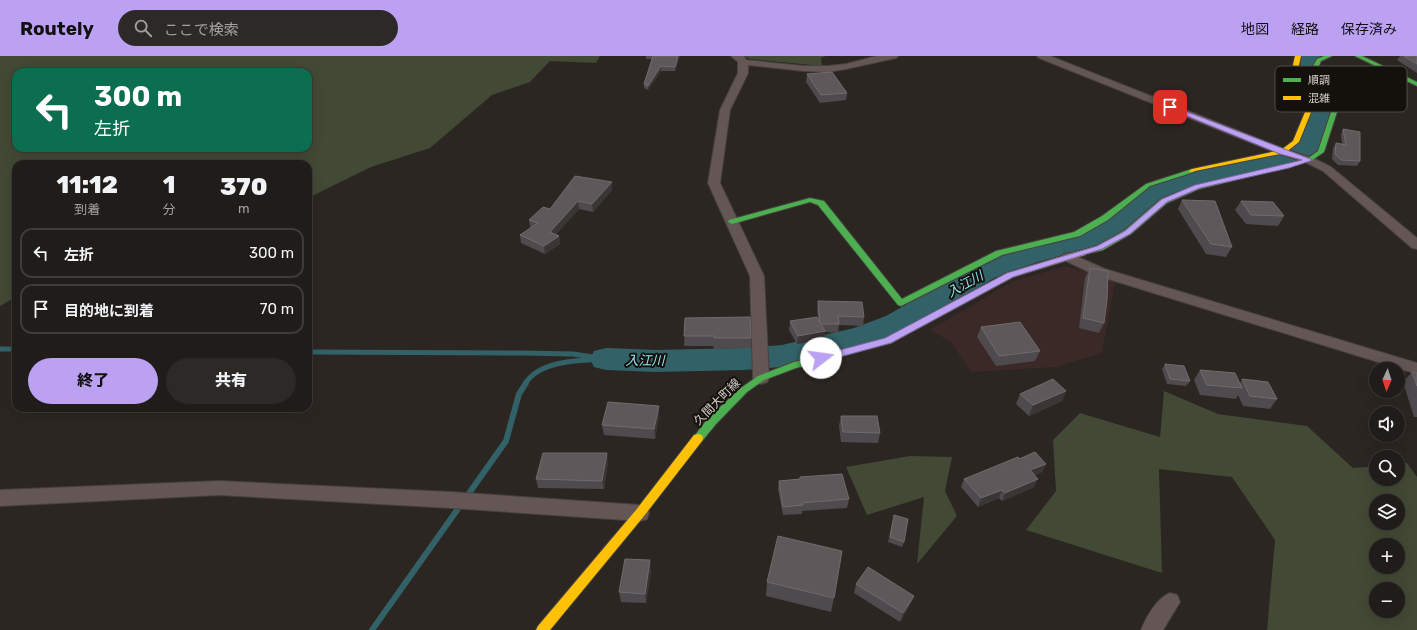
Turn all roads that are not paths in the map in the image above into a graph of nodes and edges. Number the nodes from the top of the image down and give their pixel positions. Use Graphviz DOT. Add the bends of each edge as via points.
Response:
graph roads {
  1 [pos="893,56"];
  2 [pos="1042,56"];
  3 [pos="1298,56"];
  4 [pos="1329,56"];
  5 [pos="1358,56"];
  6 [pos="740,59"];
  7 [pos="1296,66"];
  8 [pos="1316,66"];
  9 [pos="1379,66"];
  10 [pos="1407,79"];
  11 [pos="1417,84"];
  12 [pos="1308,112"];
  13 [pos="1334,112"];
  14 [pos="1283,152"];
  15 [pos="1309,160"];
  16 [pos="732,222"];
  17 [pos="1417,244"];
  18 [pos="1069,257"];
  19 [pos="761,364"];
  20 [pos="1417,369"];
  21 [pos="0,498"];
  22 [pos="640,513"];
  23 [pos="1170,602"];
  24 [pos="542,630"];
  25 [pos="1151,630"];
  1 -- 6 [label="street" via="838,68"];
  2 -- 14 [label="street"];
  3 -- 7 [label="main road"];
  4 -- 8 [label="main road, 久間大町線" via="1319,60"];
  5 -- 9 [label="main road"];
  6 -- 16 [label="street" via="743,73 725,110 714,183"];
  10 -- 11 [label="main road"];
  12 -- 14 [label="main road" via="1296,142"];
  13 -- 15 [label="main road, 久間大町線" via="1321,152"];
  14 -- 15 [label="street"];
  14 -- 16 [label="main road" via="1182,173 1148,185 1105,218 1077,234 999,253 901,303 821,203 810,200"];
  15 -- 17 [label="street" via="1327,170"];
  15 -- 18 [label="main road, 久間大町線" via="1197,187 1164,201 1128,232 1100,248"];
  16 -- 19 [label="street" via="757,276"];
  18 -- 19 [label="main road, 久間大町線" via="1010,275 888,341 794,365"];
  18 -- 20 [label="street" via="1100,272"];
  19 -- 22 [label="main road, 久間大町線" via="744,390 712,421"];
  21 -- 22 [label="street" via="219,488"];
  22 -- 24 [label="main road, 久間大町線"];
  23 -- 25 [label="street"];
}
